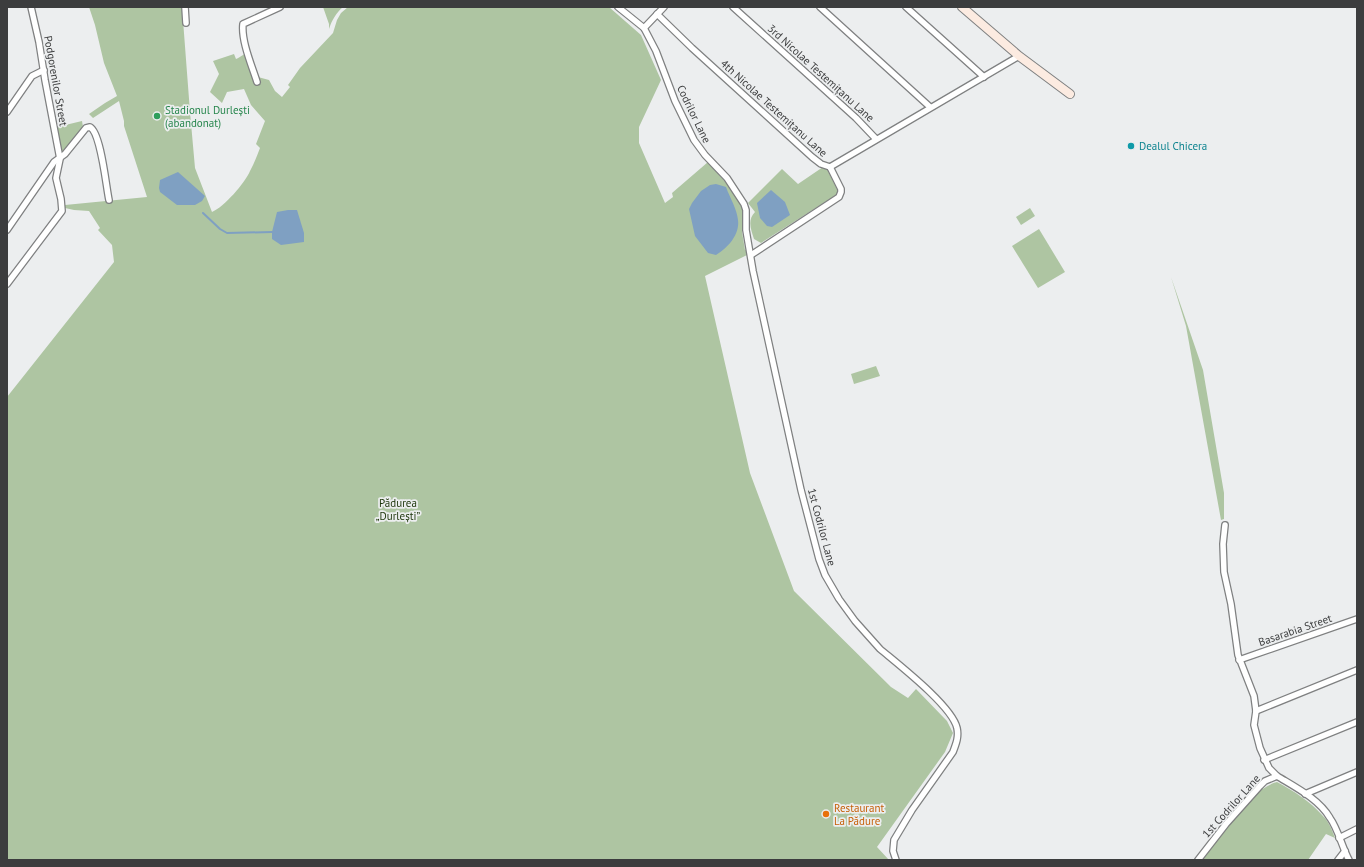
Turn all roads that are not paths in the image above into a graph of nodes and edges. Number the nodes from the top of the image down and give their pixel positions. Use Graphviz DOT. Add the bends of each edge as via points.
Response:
graph roads {
  1 [pos="31,7"];
  2 [pos="185,7"];
  3 [pos="280,7"];
  4 [pos="618,7"];
  5 [pos="664,7"];
  6 [pos="733,7"];
  7 [pos="820,7"];
  8 [pos="906,7"];
  9 [pos="962,7"];
  10 [pos="657,14"];
  11 [pos="186,23"];
  12 [pos="644,28"];
  13 [pos="1019,56"];
  14 [pos="44,70"];
  15 [pos="984,77"];
  16 [pos="257,82"];
  17 [pos="1070,94"];
  18 [pos="930,107"];
  19 [pos="7,112"];
  20 [pos="876,139"];
  21 [pos="60,159"];
  22 [pos="830,167"];
  23 [pos="109,200"];
  24 [pos="7,230"];
  25 [pos="751,255"];
  26 [pos="7,284"];
  27 [pos="1225,525"];
  28 [pos="1357,619"];
  29 [pos="1239,660"];
  30 [pos="1357,670"];
  31 [pos="1256,711"];
  32 [pos="1357,722"];
  33 [pos="1264,760"];
  34 [pos="1357,772"];
  35 [pos="1277,776"];
  36 [pos="1305,794"];
  37 [pos="1357,829"];
  38 [pos="1339,838"];
  39 [pos="1344,851"];
  40 [pos="896,860"];
  41 [pos="1198,860"];
  42 [pos="1338,860"];
  43 [pos="1349,860"];
  1 -- 14 [label="street, Podgorenilor Street"];
  2 -- 11 [label="street"];
  3 -- 16 [label="street" via="243,24 248,56"];
  4 -- 12 [label="street, Codrilor Lane"];
  5 -- 10 [label="street"];
  6 -- 20 [label="street, 3rd Nicolae Testemițanu Lane"];
  7 -- 18 [label="street"];
  8 -- 15 [label="street"];
  9 -- 13 [label="street"];
  10 -- 12 [label="street"];
  10 -- 22 [label="street, 4th Nicolae Testemițanu Lane" via="812,158"];
  12 -- 25 [label="street, Codrilor Lane" via="694,140 727,178 744,204"];
  13 -- 15 [label="street"];
  13 -- 17 [label="street"];
  14 -- 19 [label="street" via="32,76"];
  14 -- 21 [label="street, Podgorenilor Street"];
  15 -- 18 [label="street"];
  18 -- 20 [label="street"];
  20 -- 22 [label="street"];
  21 -- 23 [label="street, Podgorenilor Street" via="86,128 93,128 100,148"];
  21 -- 24 [label="street, Podgorenilor Street" via="54,162"];
  21 -- 26 [label="street" via="56,178 62,211"];
  22 -- 25 [label="street, 4th Nicolae Testemițanu Lane" via="841,189 839,197"];
  25 -- 40 [label="street, 1st Codrilor Lane" via="801,490 825,575 855,621 880,649 944,706 958,730 953,752 894,840 893,851"];
  27 -- 29 [label="street" via="1224,572"];
  28 -- 29 [label="street, Basarabia Street"];
  29 -- 31 [label="street" via="1253,690"];
  30 -- 31 [label="street"];
  31 -- 33 [label="street" via="1254,725"];
  32 -- 33 [label="street"];
  33 -- 35 [label="street"];
  34 -- 36 [label="street"];
  35 -- 36 [label="street, 1st Codrilor Lane"];
  35 -- 41 [label="street, 1st Codrilor Lane" via="1260,786"];
  36 -- 38 [label="street, 1st Codrilor Lane" via="1327,813"];
  37 -- 38 [label="street"];
  38 -- 39 [label="street, 1st Codrilor Lane"];
  39 -- 42 [label="street"];
  39 -- 43 [label="street, 1st Codrilor Lane"];
}
